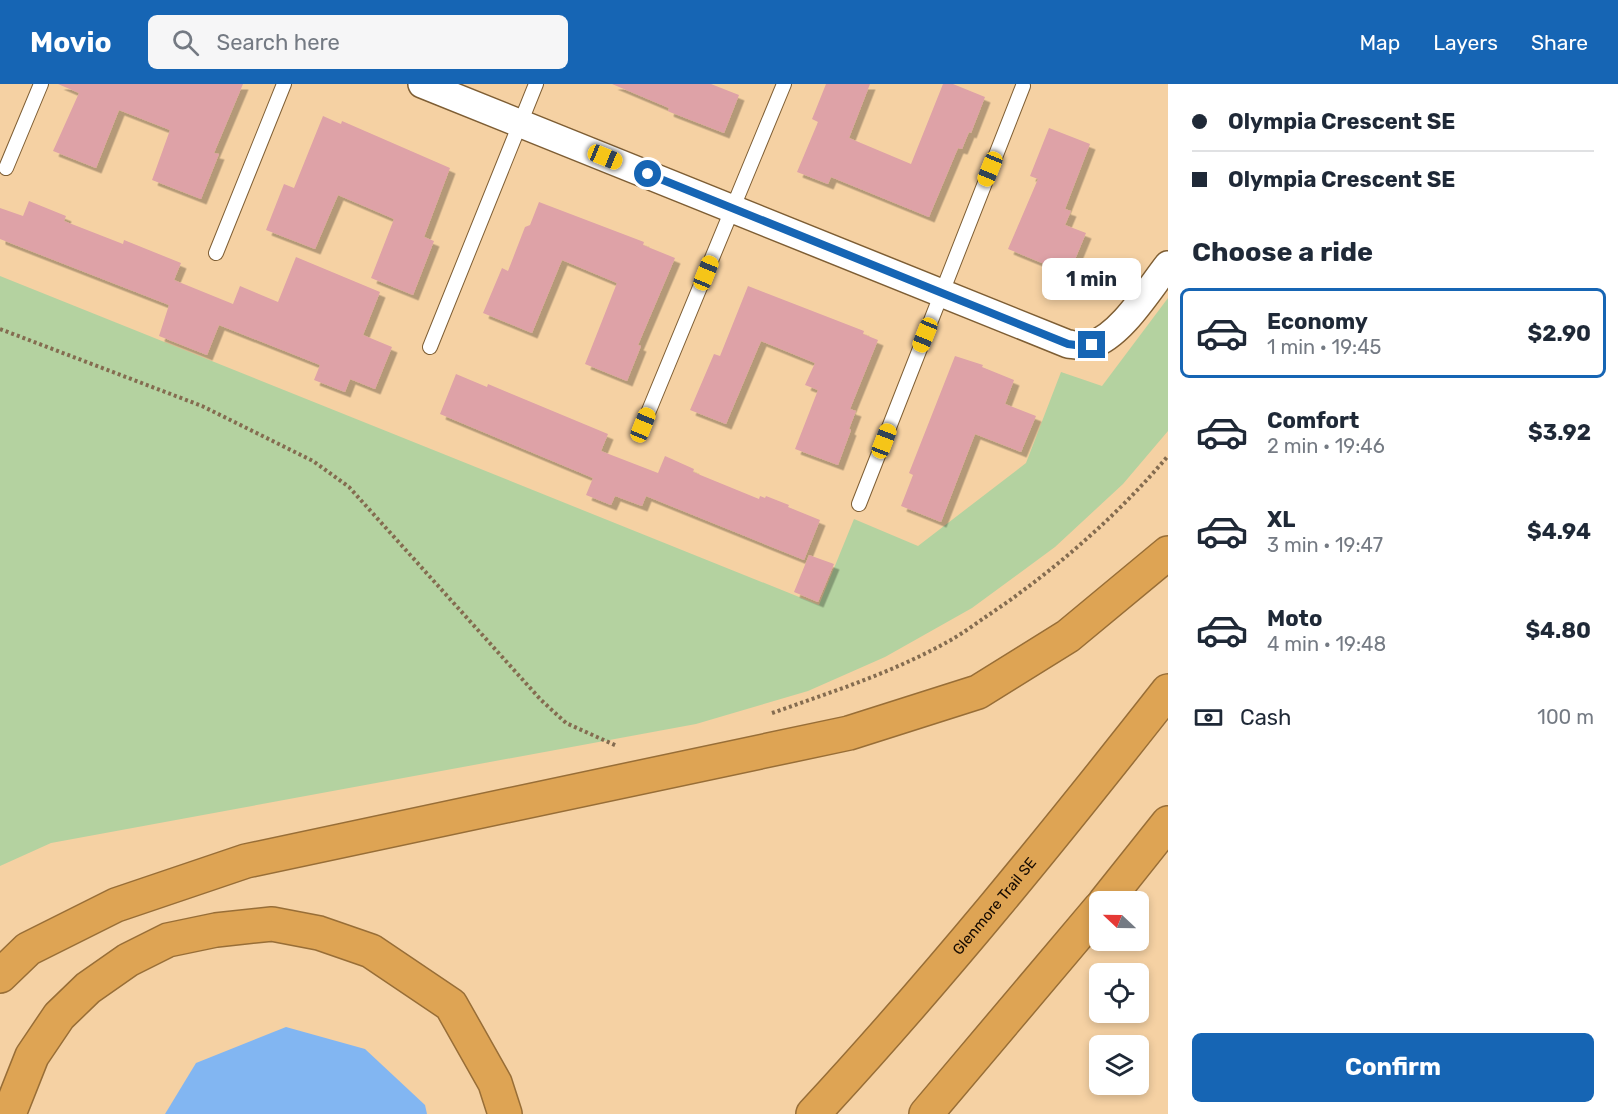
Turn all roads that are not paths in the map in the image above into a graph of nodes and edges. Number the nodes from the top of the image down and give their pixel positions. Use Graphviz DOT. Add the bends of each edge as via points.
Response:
graph roads {
  1 [pos="41,84"];
  2 [pos="284,84"];
  3 [pos="422,84"];
  4 [pos="536,84"];
  5 [pos="784,84"];
  6 [pos="1023,86"];
  7 [pos="520,123"];
  8 [pos="6,168"];
  9 [pos="733,208"];
  10 [pos="216,253"];
  11 [pos="1168,265"];
  12 [pos="942,293"];
  13 [pos="429,346"];
  14 [pos="643,425"];
  15 [pos="859,504"];
  16 [pos="1168,553"];
  17 [pos="1168,691"];
  18 [pos="1168,823"];
  19 [pos="1114,891"];
  20 [pos="1089,921"];
  21 [pos="0,976"];
  22 [pos="9,1114"];
  23 [pos="505,1114"];
  24 [pos="813,1114"];
  25 [pos="926,1114"];
  1 -- 8 [label="lane"];
  2 -- 10 [label="lane"];
  3 -- 7 [label="street"];
  4 -- 7 [label="lane"];
  5 -- 9 [label="lane"];
  6 -- 12 [label="lane"];
  7 -- 9 [label="street"];
  7 -- 13 [label="lane"];
  9 -- 12 [label="street"];
  9 -- 14 [label="lane"];
  11 -- 12 [label="street" via="1121,325 1103,340 1083,346 1068,344"];
  12 -- 15 [label="lane"];
  16 -- 21 [label="highway" via="1068,636 978,692 849,733 246,861 116,904 28,949"];
  17 -- 24 [label="highway, Glenmore Trail SE" via="1047,845"];
  18 -- 19 [label="highway"];
  20 -- 25 [label="highway"];
  22 -- 23 [label="highway" via="32,1056 59,1017 88,988 128,960 168,940 272,924 319,933 371,951 451,1005 495,1083"];
}
